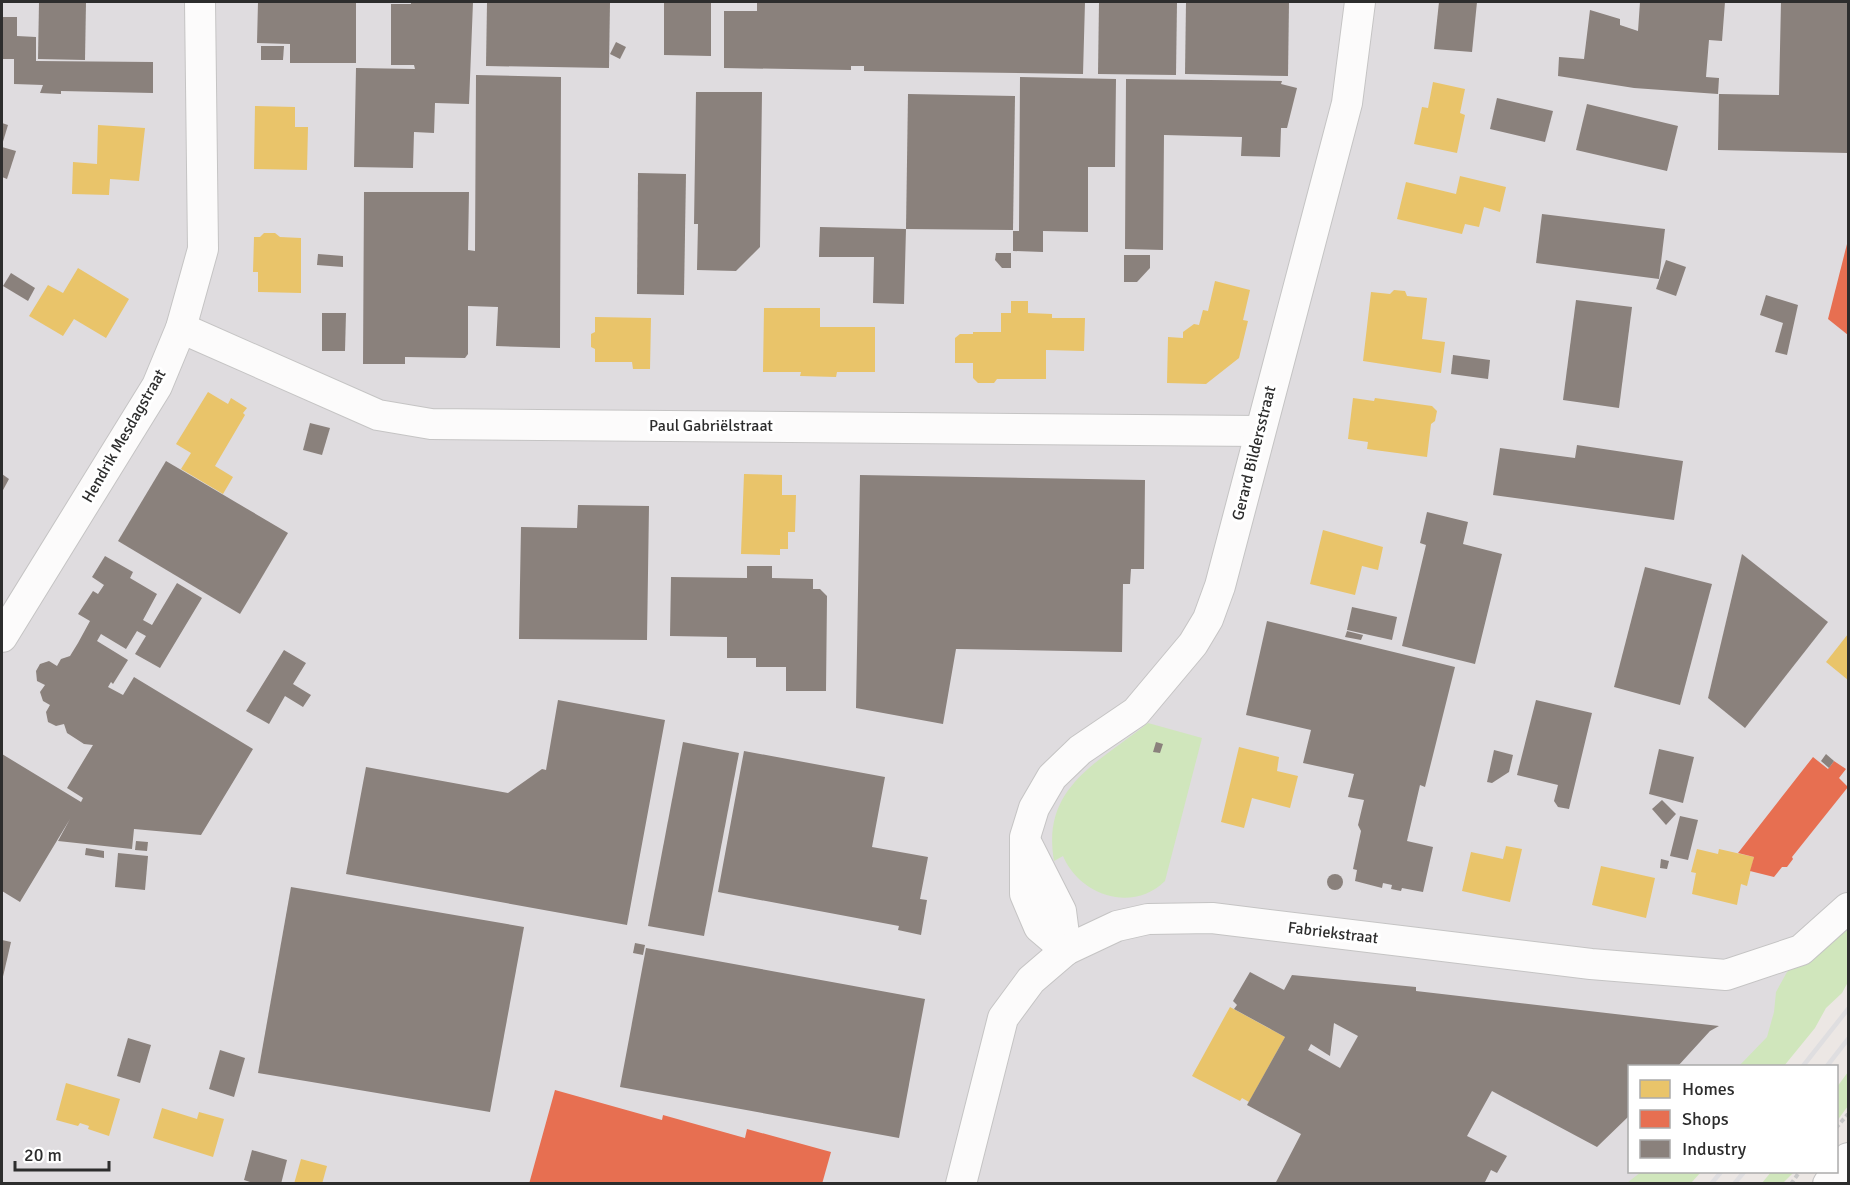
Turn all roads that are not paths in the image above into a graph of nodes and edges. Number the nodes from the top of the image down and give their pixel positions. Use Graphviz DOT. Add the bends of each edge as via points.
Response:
graph roads {
  1 [pos="200,2"];
  2 [pos="1360,2"];
  3 [pos="181,328"];
  4 [pos="1259,431"];
  5 [pos="2,637"];
  6 [pos="1848,908"];
  7 [pos="1066,950"];
  8 [pos="1848,1158"];
  9 [pos="1838,1171"];
  10 [pos="961,1184"];
  1 -- 3 [label="street, Hendrik Mesdagstraat" via="203,249"];
  2 -- 4 [label="street, Gerard Bildersstraat" via="1347,103"];
  3 -- 4 [label="street, Paul Gabriëlstraat" via="378,416 431,424"];
  3 -- 5 [label="street, Hendrik Mesdagstraat" via="157,386"];
  4 -- 7 [label="street, Gerard Bildersstraat" via="1208,619 1193,644 1136,712 1080,750 1052,777 1034,808 1024,837 1025,894 1039,927"];
  6 -- 7 [label="street, Fabriekstraat" via="1801,950 1726,975 1591,964 1212,918 1148,919 1117,926"];
  7 -- 10 [label="street, Fabriekstraat" via="1031,980 1003,1018"];
  8 -- 9 [label="street"];
}
